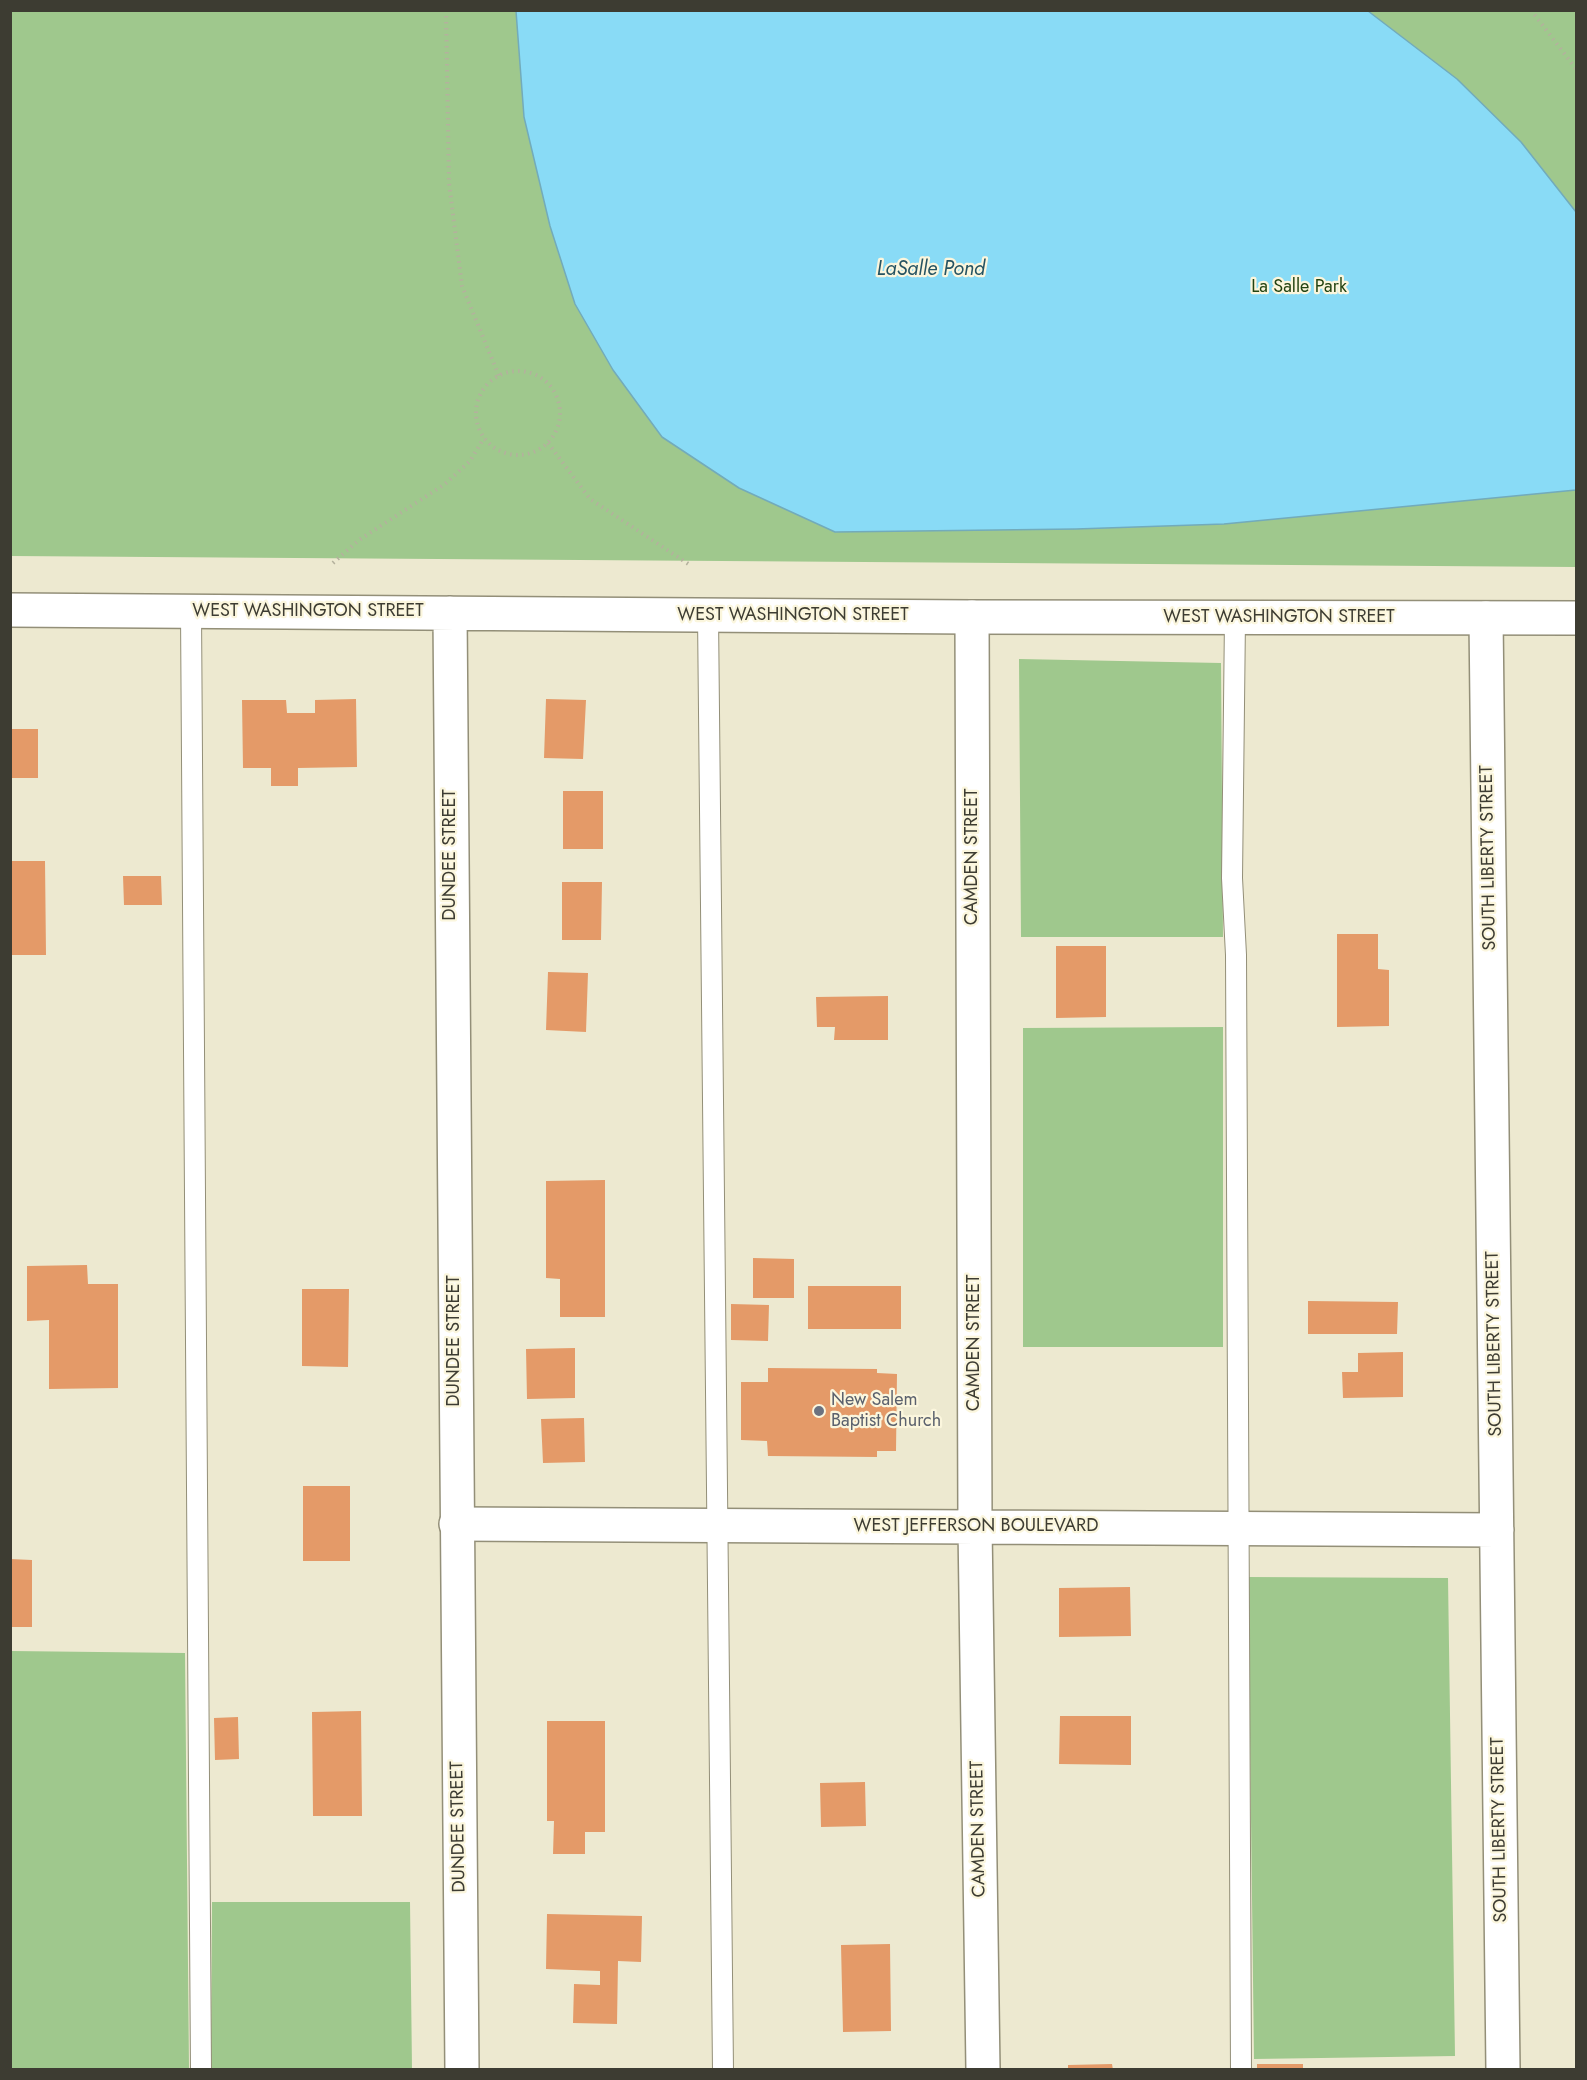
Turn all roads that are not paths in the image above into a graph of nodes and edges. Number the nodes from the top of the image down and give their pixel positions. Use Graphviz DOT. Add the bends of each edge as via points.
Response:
graph roads {
  1 [pos="10,610"];
  2 [pos="191,612"];
  3 [pos="450,613"];
  4 [pos="708,615"];
  5 [pos="972,617"];
  6 [pos="1235,618"];
  7 [pos="1486,618"];
  8 [pos="1576,618"];
  9 [pos="456,1524"];
  10 [pos="717,1526"];
  11 [pos="975,1527"];
  12 [pos="1237,1529"];
  13 [pos="1497,1530"];
  14 [pos="201,2070"];
  15 [pos="462,2070"];
  16 [pos="723,2070"];
  17 [pos="983,2070"];
  18 [pos="1241,2070"];
  19 [pos="1503,2070"];
  1 -- 2 [label="street, WEST WASHINGTON STREET"];
  2 -- 3 [label="street, WEST WASHINGTON STREET"];
  2 -- 14 [label="lane"];
  3 -- 4 [label="street, WEST WASHINGTON STREET"];
  3 -- 9 [label="street, DUNDEE STREET"];
  4 -- 5 [label="street, WEST WASHINGTON STREET"];
  4 -- 10 [label="lane"];
  5 -- 6 [label="street, WEST WASHINGTON STREET"];
  5 -- 11 [label="street, CAMDEN STREET"];
  6 -- 7 [label="street, WEST WASHINGTON STREET"];
  6 -- 12 [label="lane" via="1232,878 1236,955"];
  7 -- 8 [label="street, WEST WASHINGTON STREET"];
  7 -- 13 [label="street, SOUTH LIBERTY STREET"];
  9 -- 10 [label="street, WEST JEFFERSON BOULEVARD"];
  9 -- 15 [label="street, DUNDEE STREET"];
  10 -- 11 [label="street, WEST JEFFERSON BOULEVARD"];
  10 -- 16 [label="lane"];
  11 -- 12 [label="street, WEST JEFFERSON BOULEVARD"];
  11 -- 17 [label="street, CAMDEN STREET"];
  12 -- 13 [label="street, WEST JEFFERSON BOULEVARD"];
  12 -- 18 [label="lane"];
  13 -- 19 [label="street, SOUTH LIBERTY STREET"];
}
